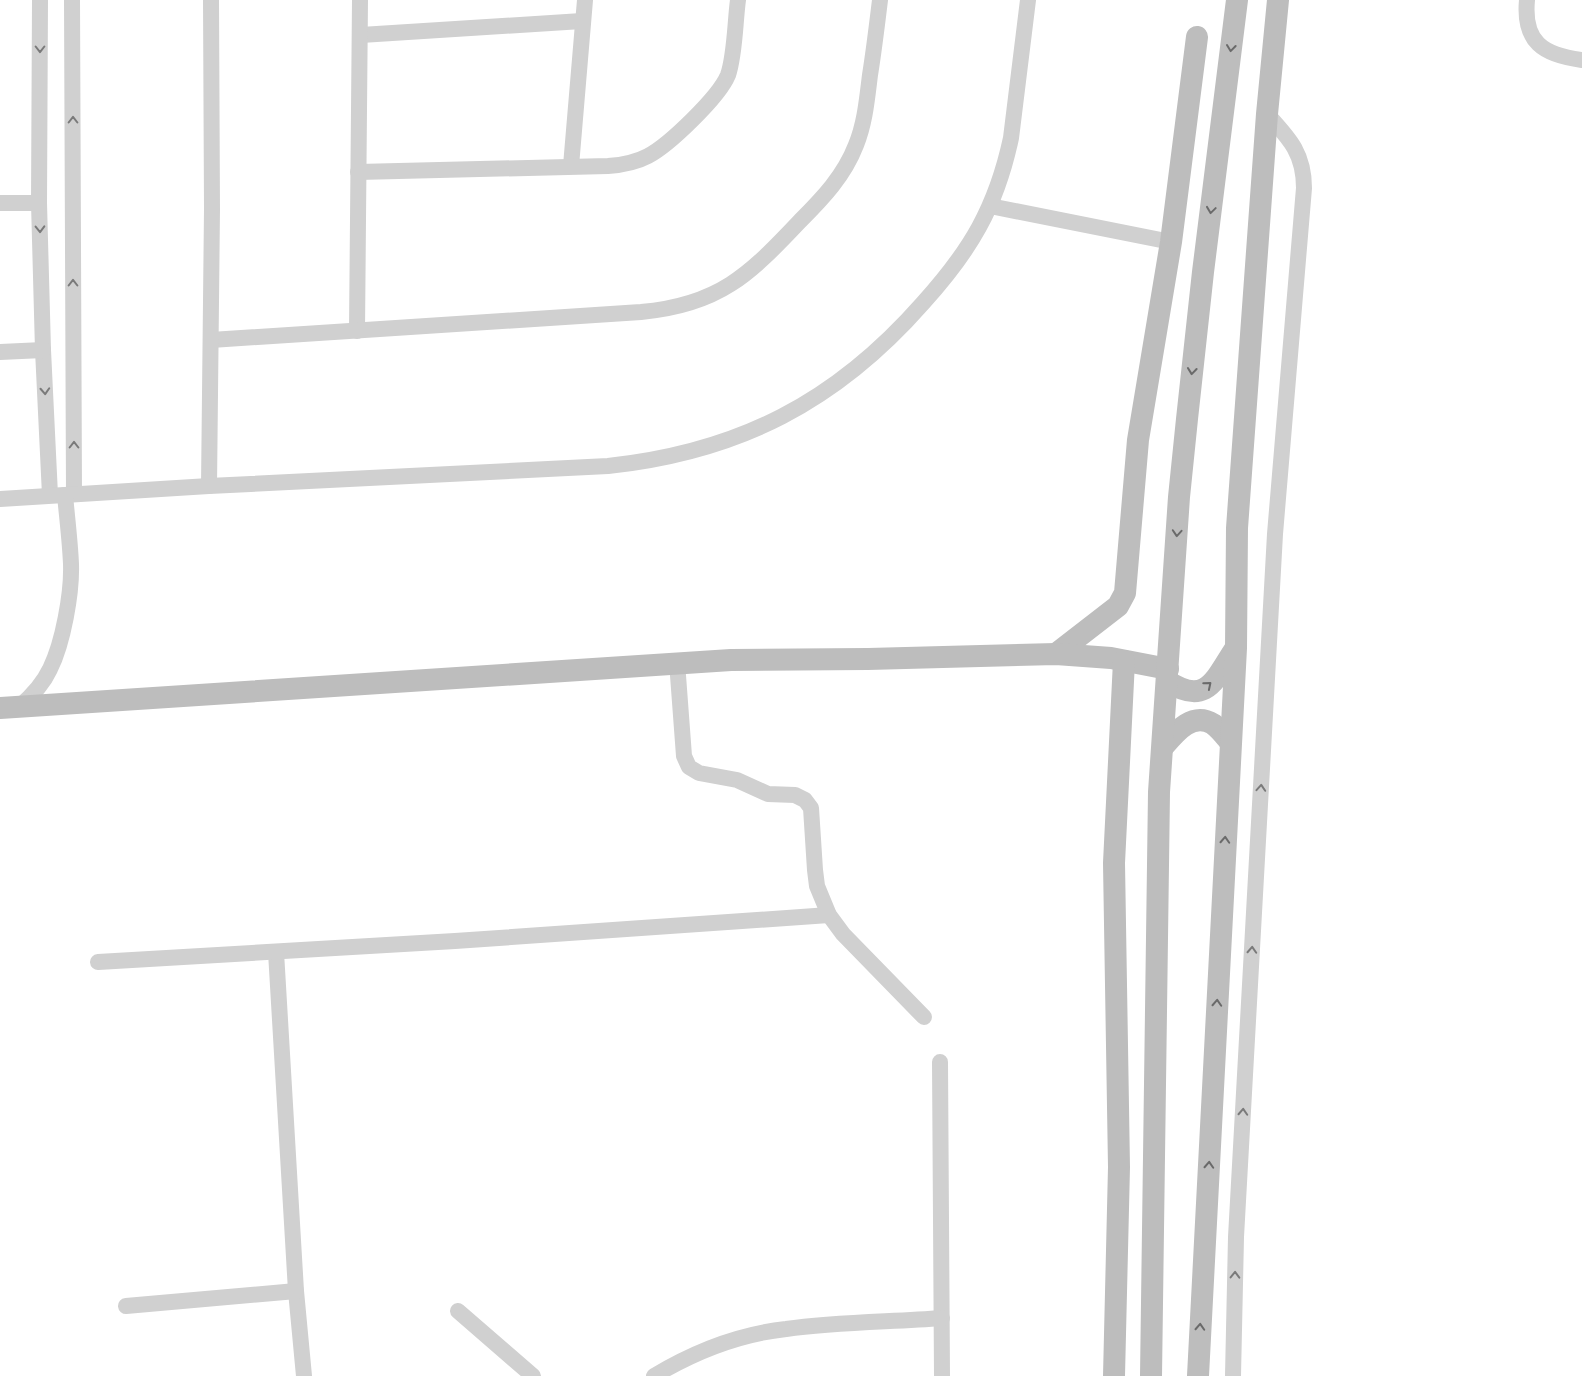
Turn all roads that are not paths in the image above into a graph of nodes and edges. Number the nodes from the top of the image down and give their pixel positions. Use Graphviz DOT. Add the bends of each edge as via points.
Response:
graph roads {
  1 [pos="40,0"];
  2 [pos="72,0"];
  3 [pos="211,0"];
  4 [pos="360,0"];
  5 [pos="585,0"];
  6 [pos="738,0"];
  7 [pos="880,0"];
  8 [pos="1028,0"];
  9 [pos="1237,0"];
  10 [pos="1278,0"];
  11 [pos="1526,0"];
  12 [pos="582,21"];
  13 [pos="361,35"];
  14 [pos="1197,37"];
  15 [pos="1582,60"];
  16 [pos="1267,114"];
  17 [pos="571,166"];
  18 [pos="358,172"];
  19 [pos="0,203"];
  20 [pos="39,203"];
  21 [pos="990,206"];
  22 [pos="1171,242"];
  23 [pos="357,330"];
  24 [pos="210,340"];
  25 [pos="43,350"];
  26 [pos="0,352"];
  27 [pos="209,486"];
  28 [pos="63,495"];
  29 [pos="0,499"];
  30 [pos="1236,648"];
  31 [pos="1056,654"];
  32 [pos="1124,661"];
  33 [pos="678,662"];
  34 [pos="1168,674"];
  35 [pos="10,708"];
  36 [pos="1230,742"];
  37 [pos="1163,747"];
  38 [pos="829,914"];
  39 [pos="276,952"];
  40 [pos="98,962"];
  41 [pos="924,1017"];
  42 [pos="940,1062"];
  43 [pos="296,1291"];
  44 [pos="126,1306"];
  45 [pos="458,1311"];
  46 [pos="942,1318"];
  47 [pos="304,1376"];
  48 [pos="533,1376"];
  49 [pos="654,1376"];
  50 [pos="942,1376"];
  51 [pos="1114,1376"];
  52 [pos="1151,1376"];
  53 [pos="1198,1376"];
  54 [pos="1233,1376"];
  1 -- 20 [label="street, one-way"];
  28 -- 2 [label="street, one-way"];
  3 -- 24 [label="street"];
  4 -- 13 [label="street"];
  5 -- 12 [label="street"];
  6 -- 17 [label="street" via="730,68 723,86 710,102 657,150 639,160 618,165"];
  7 -- 23 [label="street" via="866,112 848,162 828,192 767,256 740,279 709,296 658,310"];
  8 -- 21 [label="street" via="1011,138"];
  9 -- 34 [label="main road, one-way" via="1195,338 1179,497"];
  10 -- 16 [label="main road"];
  11 -- 15 [label="street" via="1526,21 1537,41 1561,57"];
  12 -- 13 [label="street"];
  12 -- 17 [label="street"];
  13 -- 18 [label="street"];
  14 -- 22 [label="main road"];
  16 -- 30 [label="main road" via="1237,528"];
  54 -- 16 [label="street, one-way" via="1236,1237 1275,534 1304,188 1298,153"];
  17 -- 18 [label="street"];
  18 -- 23 [label="street"];
  19 -- 20 [label="street"];
  20 -- 25 [label="street, one-way"];
  21 -- 22 [label="street"];
  21 -- 27 [label="street" via="956,264 912,316 863,364 812,400 729,440 669,457 608,466"];
  22 -- 31 [label="main road" via="1138,440 1126,593 1118,606"];
  23 -- 24 [label="street"];
  24 -- 27 [label="street"];
  25 -- 26 [label="street"];
  25 -- 28 [label="street, one-way"];
  27 -- 28 [label="street"];
  28 -- 29 [label="street"];
  28 -- 35 [label="street" via="71,565 63,628 51,668 32,696"];
  34 -- 30 [label="main road, one-way" via="1178,688 1188,692 1204,689 1213,682"];
  30 -- 36 [label="main road"];
  31 -- 32 [label="main road"];
  31 -- 33 [label="main road"];
  32 -- 34 [label="main road"];
  32 -- 51 [label="main road" via="1114,863 1119,1167"];
  33 -- 35 [label="main road"];
  33 -- 38 [label="street" via="684,756 689,767 699,773 744,782 762,792 795,795 808,804 812,814 817,886"];
  34 -- 37 [label="main road"];
  36 -- 37 [label="main road" via="1210,722 1197,721 1179,728"];
  53 -- 36 [label="main road, one-way"];
  37 -- 52 [label="main road" via="1156,932"];
  38 -- 39 [label="street"];
  38 -- 41 [label="street" via="843,934"];
  39 -- 40 [label="street"];
  39 -- 43 [label="street"];
  42 -- 46 [label="street"];
  43 -- 44 [label="street"];
  43 -- 47 [label="street"];
  45 -- 48 [label="street"];
  46 -- 49 [label="street" via="786,1329 759,1334 706,1350"];
  46 -- 50 [label="street"];
}
